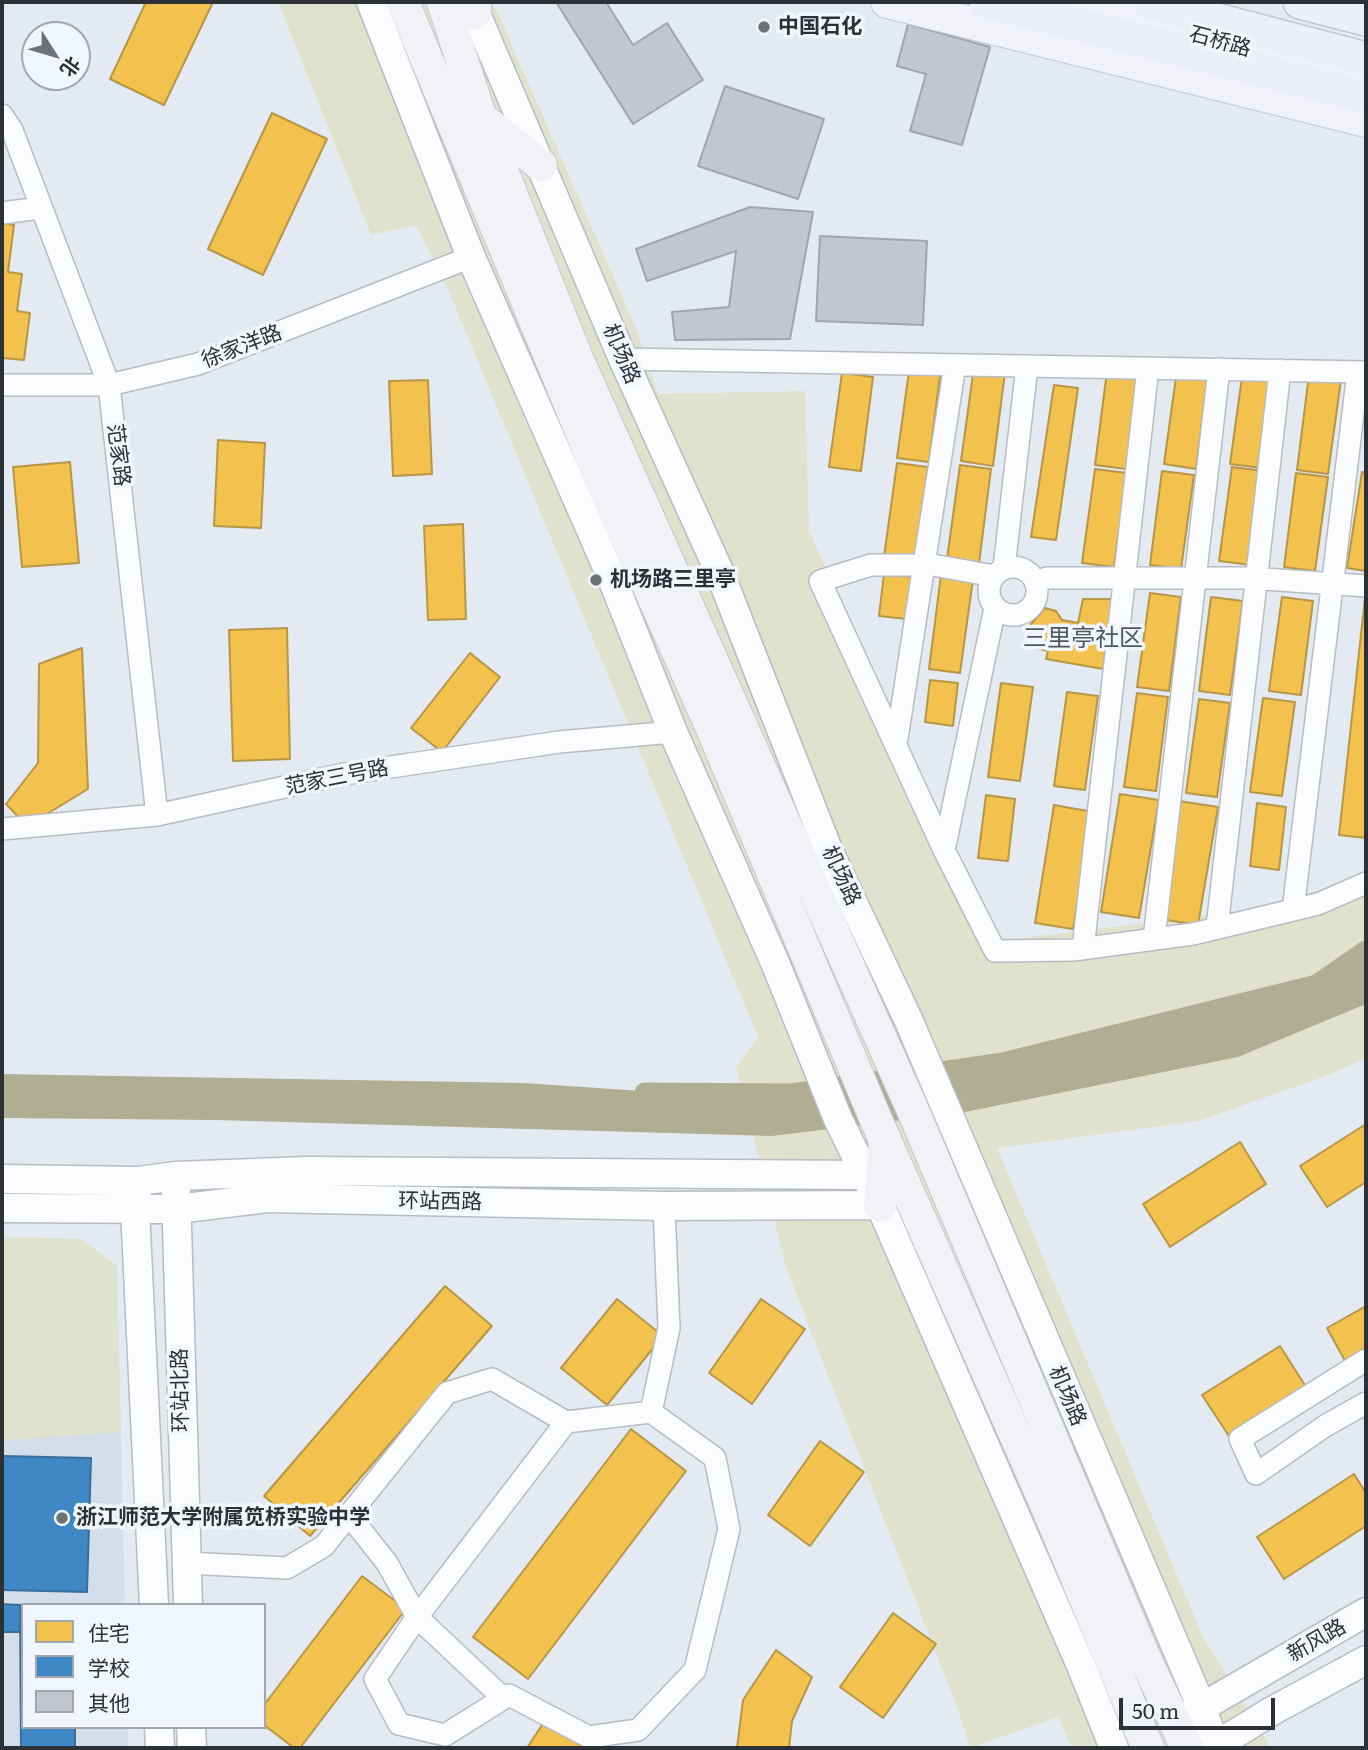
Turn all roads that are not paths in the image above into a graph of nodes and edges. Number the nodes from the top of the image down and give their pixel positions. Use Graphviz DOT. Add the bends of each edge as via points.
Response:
graph roads {
  1 [pos="372,2"];
  2 [pos="403,2"];
  3 [pos="443,2"];
  4 [pos="887,2"];
  5 [pos="986,2"];
  6 [pos="1075,2"];
  7 [pos="1148,2"];
  8 [pos="1300,2"];
  9 [pos="474,5"];
  10 [pos="1366,19"];
  11 [pos="1366,60"];
  12 [pos="1366,78"];
  13 [pos="1366,96"];
  14 [pos="2,115"];
  15 [pos="481,118"];
  16 [pos="1366,121"];
  17 [pos="541,165"];
  18 [pos="40,208"];
  19 [pos="2,213"];
  20 [pos="471,257"];
  21 [pos="623,359"];
  22 [pos="955,365"];
  23 [pos="1027,366"];
  24 [pos="1148,368"];
  25 [pos="1219,369"];
  26 [pos="1280,370"];
  27 [pos="1362,372"];
  28 [pos="2,385"];
  29 [pos="109,385"];
  30 [pos="924,565"];
  31 [pos="999,572"];
  32 [pos="1123,578"];
  33 [pos="1194,579"];
  34 [pos="1255,579"];
  35 [pos="1035,582"];
  36 [pos="1332,583"];
  37 [pos="1366,586"];
  38 [pos="995,608"];
  39 [pos="673,732"];
  40 [pos="896,745"];
  41 [pos="156,815"];
  42 [pos="2,829"];
  43 [pos="944,850"];
  44 [pos="1366,883"];
  45 [pos="1293,910"];
  46 [pos="1217,928"];
  47 [pos="1154,939"];
  48 [pos="1083,948"];
  49 [pos="926,1105"];
  50 [pos="880,1126"];
  51 [pos="864,1175"];
  52 [pos="176,1176"];
  53 [pos="2,1179"];
  54 [pos="138,1181"];
  55 [pos="880,1205"];
  56 [pos="664,1206"];
  57 [pos="2,1208"];
  58 [pos="135,1209"];
  59 [pos="177,1209"];
  60 [pos="1366,1360"];
  61 [pos="1366,1403"];
  62 [pos="652,1412"];
  63 [pos="566,1422"];
  64 [pos="349,1515"];
  65 [pos="186,1563"];
  66 [pos="154,1603"];
  67 [pos="188,1603"];
  68 [pos="1366,1612"];
  69 [pos="417,1618"];
  70 [pos="1366,1660"];
  71 [pos="503,1698"];
  72 [pos="159,1729"];
  73 [pos="191,1729"];
  74 [pos="1201,1737"];
  75 [pos="640,1739"];
  76 [pos="1138,1745"];
  77 [pos="160,1748"];
  78 [pos="192,1748"];
  79 [pos="1114,1748"];
  1 -- 20 [label="main road"];
  2 -- 50 [label="main road" via="603,484"];
  3 -- 15 [label="main road, 机场路"];
  4 -- 16 [label="main road"];
  5 -- 13 [label="highway"];
  6 -- 12 [label="main road, 石桥路"];
  7 -- 11 [label="highway"];
  8 -- 10 [label="highway"];
  9 -- 17 [label="main road, 机场路"];
  14 -- 18 [label="street, 范家路" via="12,130"];
  15 -- 17 [label="main road"];
  15 -- 49 [label="main road, 机场路" via="577,358 877,1030"];
  17 -- 21 [label="main road, 机场路"];
  18 -- 19 [label="street"];
  18 -- 29 [label="street, 范家路"];
  20 -- 29 [label="street, 徐家洋路" via="198,365"];
  20 -- 39 [label="main road" via="611,576"];
  21 -- 22 [label="street"];
  21 -- 49 [label="main road, 机场路" via="719,571 829,852 908,1019"];
  22 -- 23 [label="street"];
  22 -- 30 [label="street"];
  23 -- 24 [label="street"];
  23 -- 31 [label="street"];
  24 -- 25 [label="street"];
  24 -- 32 [label="street"];
  25 -- 26 [label="street"];
  25 -- 33 [label="street"];
  26 -- 27 [label="street"];
  26 -- 34 [label="street"];
  27 -- 36 [label="street"];
  28 -- 29 [label="street, 徐家洋路"];
  29 -- 41 [label="street, 范家路"];
  30 -- 31 [label="street"];
  30 -- 40 [label="street"];
  30 -- 40 [label="street" via="871,565 820,581"];
  31 -- 35 [label="street" via="1026,570"];
  31 -- 38 [label="street" via="988,593"];
  32 -- 33 [label="street"];
  32 -- 35 [label="street"];
  32 -- 48 [label="street"];
  33 -- 34 [label="street"];
  33 -- 47 [label="street"];
  34 -- 36 [label="street"];
  34 -- 46 [label="street"];
  35 -- 38 [label="street" via="1036,598 1026,612 1010,615"];
  36 -- 37 [label="street"];
  36 -- 45 [label="street"];
  38 -- 43 [label="street"];
  39 -- 41 [label="street, 范家三号路" via="559,742 344,774"];
  39 -- 51 [label="main road"];
  40 -- 43 [label="street"];
  41 -- 42 [label="street, 范家三号路"];
  43 -- 48 [label="street" via="995,951"];
  44 -- 45 [label="street"];
  45 -- 46 [label="street"];
  46 -- 47 [label="street"];
  47 -- 48 [label="street"];
  49 -- 74 [label="main road, 机场路" via="1143,1654"];
  50 -- 55 [label="main road"];
  50 -- 76 [label="main road"];
  51 -- 52 [label="main road, 环站西路" via="306,1171"];
  51 -- 55 [label="main road"];
  52 -- 54 [label="main road, 环站西路"];
  52 -- 59 [label="main road, 环站北路"];
  53 -- 54 [label="main road, 环站西路"];
  54 -- 58 [label="main road, 环站北路"];
  55 -- 56 [label="main road, 环站西路"];
  55 -- 79 [label="main road"];
  56 -- 59 [label="main road, 环站西路" via="267,1198"];
  56 -- 62 [label="street" via="669,1328"];
  57 -- 58 [label="main road, 环站西路"];
  58 -- 59 [label="main road, 环站西路"];
  58 -- 66 [label="main road, 环站北路"];
  59 -- 65 [label="main road, 环站北路"];
  60 -- 61 [label="street" via="1240,1439 1256,1475"];
  62 -- 63 [label="street"];
  62 -- 75 [label="street" via="715,1458 729,1529 695,1670"];
  63 -- 64 [label="street" via="492,1379 447,1393"];
  63 -- 69 [label="street"];
  64 -- 65 [label="street" via="324,1546 287,1568"];
  64 -- 69 [label="street" via="387,1563"];
  65 -- 67 [label="main road, 环站北路"];
  68 -- 74 [label="main road, 新风路"];
  69 -- 71 [label="street"];
  69 -- 71 [label="street" via="375,1679 399,1724 445,1735"];
  70 -- 74 [label="main road, 新风路" via="1272,1711"];
  71 -- 75 [label="street" via="509,1695 589,1737"];
  72 -- 77 [label="main road"];
  73 -- 78 [label="main road"];
  74 -- 76 [label="main road, 新风路"];
}
